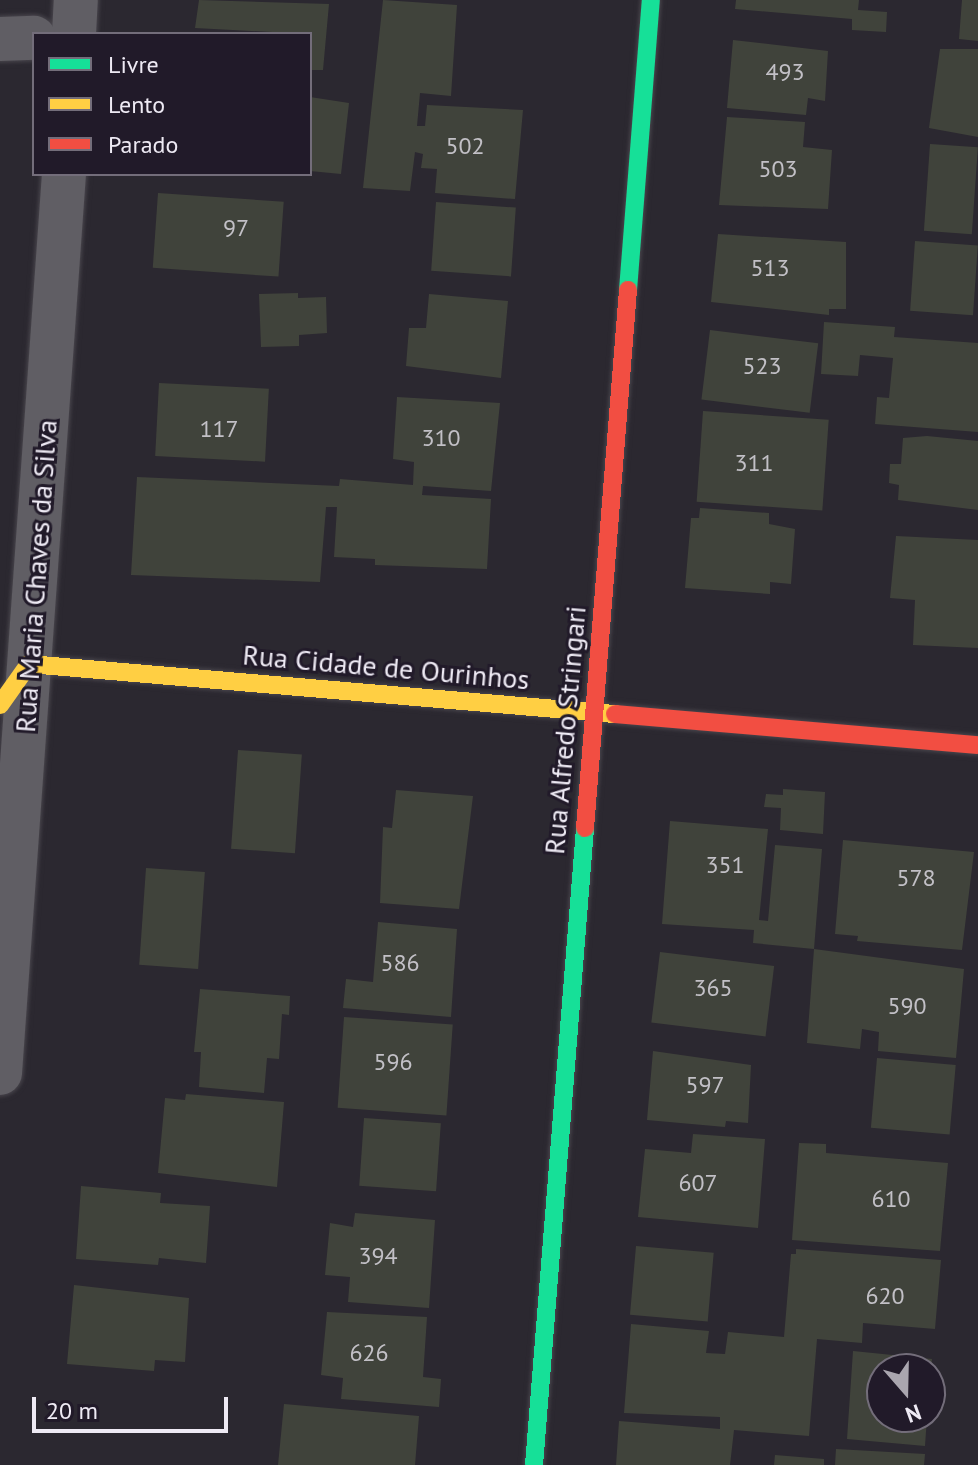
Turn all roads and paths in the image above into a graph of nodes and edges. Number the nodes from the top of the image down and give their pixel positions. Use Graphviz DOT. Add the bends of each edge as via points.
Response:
graph roads {
  1 [pos="76,0"];
  2 [pos="651,0"];
  3 [pos="74,32"];
  4 [pos="32,38"];
  5 [pos="0,39"];
  6 [pos="64,176"];
  7 [pos="29,664"];
  8 [pos="0,705"];
  9 [pos="594,713"];
  10 [pos="978,745"];
  11 [pos="0,1073"];
  12 [pos="534,1465"];
  1 -- 3 [label="street"];
  2 -- 9 [label="street, Rua Alfredo Stringari"];
  4 -- 5 [label="street"];
  6 -- 7 [label="street, Rua Maria Chaves da Silva"];
  7 -- 8 [label="street"];
  7 -- 9 [label="street, Rua Cidade de Ourinhos"];
  7 -- 11 [label="street, Rua Maria Chaves da Silva"];
  9 -- 10 [label="street, Rua Cidade de Ourinhos"];
  9 -- 12 [label="street, Rua Alfredo Stringari"];
}
